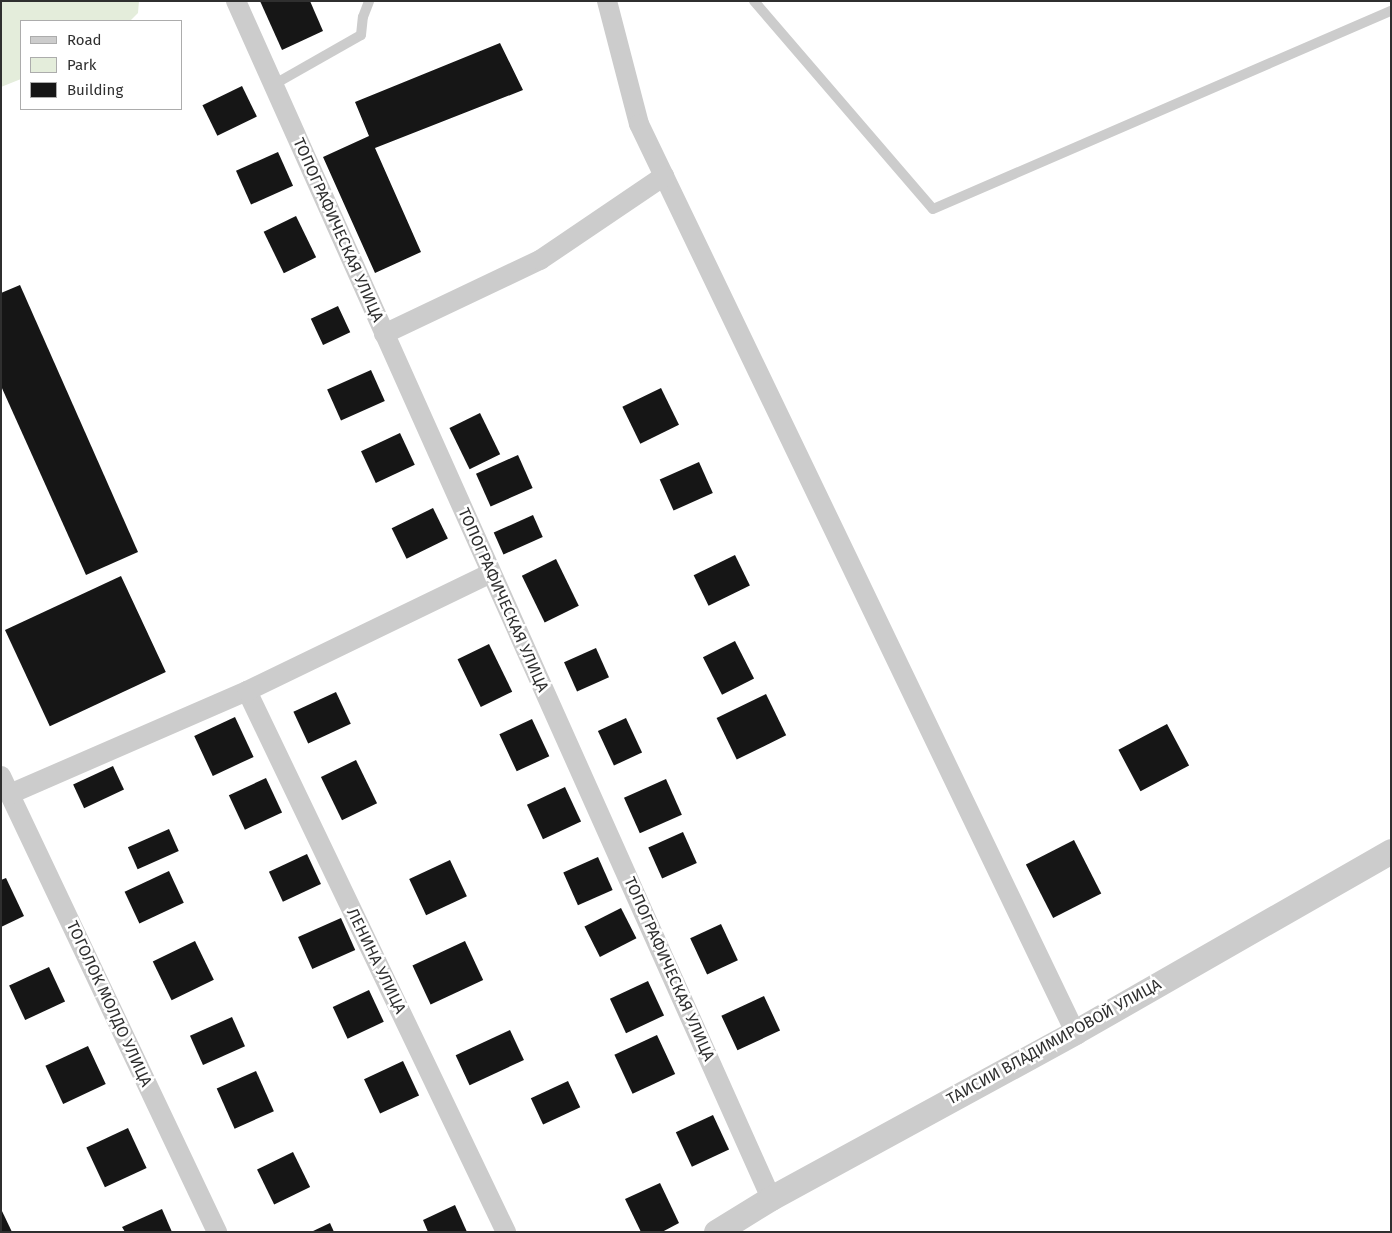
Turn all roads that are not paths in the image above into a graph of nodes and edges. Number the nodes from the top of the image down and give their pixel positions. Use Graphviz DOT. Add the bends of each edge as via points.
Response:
graph roads {
  1 [pos="236,1"];
  2 [pos="369,1"];
  3 [pos="607,1"];
  4 [pos="754,1"];
  5 [pos="1391,11"];
  6 [pos="273,85"];
  7 [pos="664,176"];
  8 [pos="384,334"];
  9 [pos="491,573"];
  10 [pos="247,691"];
  11 [pos="5,785"];
  12 [pos="1391,851"];
  13 [pos="1075,1032"];
  14 [pos="771,1198"];
  15 [pos="217,1232"];
  16 [pos="506,1232"];
  17 [pos="716,1232"];
  1 -- 6 [label="street, ТОПОГРАФИЧЕСКАЯ УЛИЦА"];
  2 -- 6 [label="lane" via="361,35"];
  3 -- 7 [label="street" via="640,124"];
  4 -- 5 [label="lane" via="933,209"];
  6 -- 8 [label="street, ТОПОГРАФИЧЕСКАЯ УЛИЦА"];
  7 -- 8 [label="street" via="540,260"];
  7 -- 13 [label="street"];
  8 -- 9 [label="street, ТОПОГРАФИЧЕСКАЯ УЛИЦА"];
  9 -- 10 [label="street"];
  9 -- 14 [label="street, ТОПОГРАФИЧЕСКАЯ УЛИЦА"];
  10 -- 11 [label="street"];
  10 -- 16 [label="street, ЛЕНИНА УЛИЦА"];
  11 -- 15 [label="street, ТОГОЛОК МОЛДО УЛИЦА"];
  12 -- 13 [label="street, ТАИСИИ ВЛАДИМИРОВОЙ УЛИЦА"];
  13 -- 14 [label="street, ТАИСИИ ВЛАДИМИРОВОЙ УЛИЦА"];
  14 -- 17 [label="street, ТАИСИИ ВЛАДИМИРОВОЙ УЛИЦА"];
}
